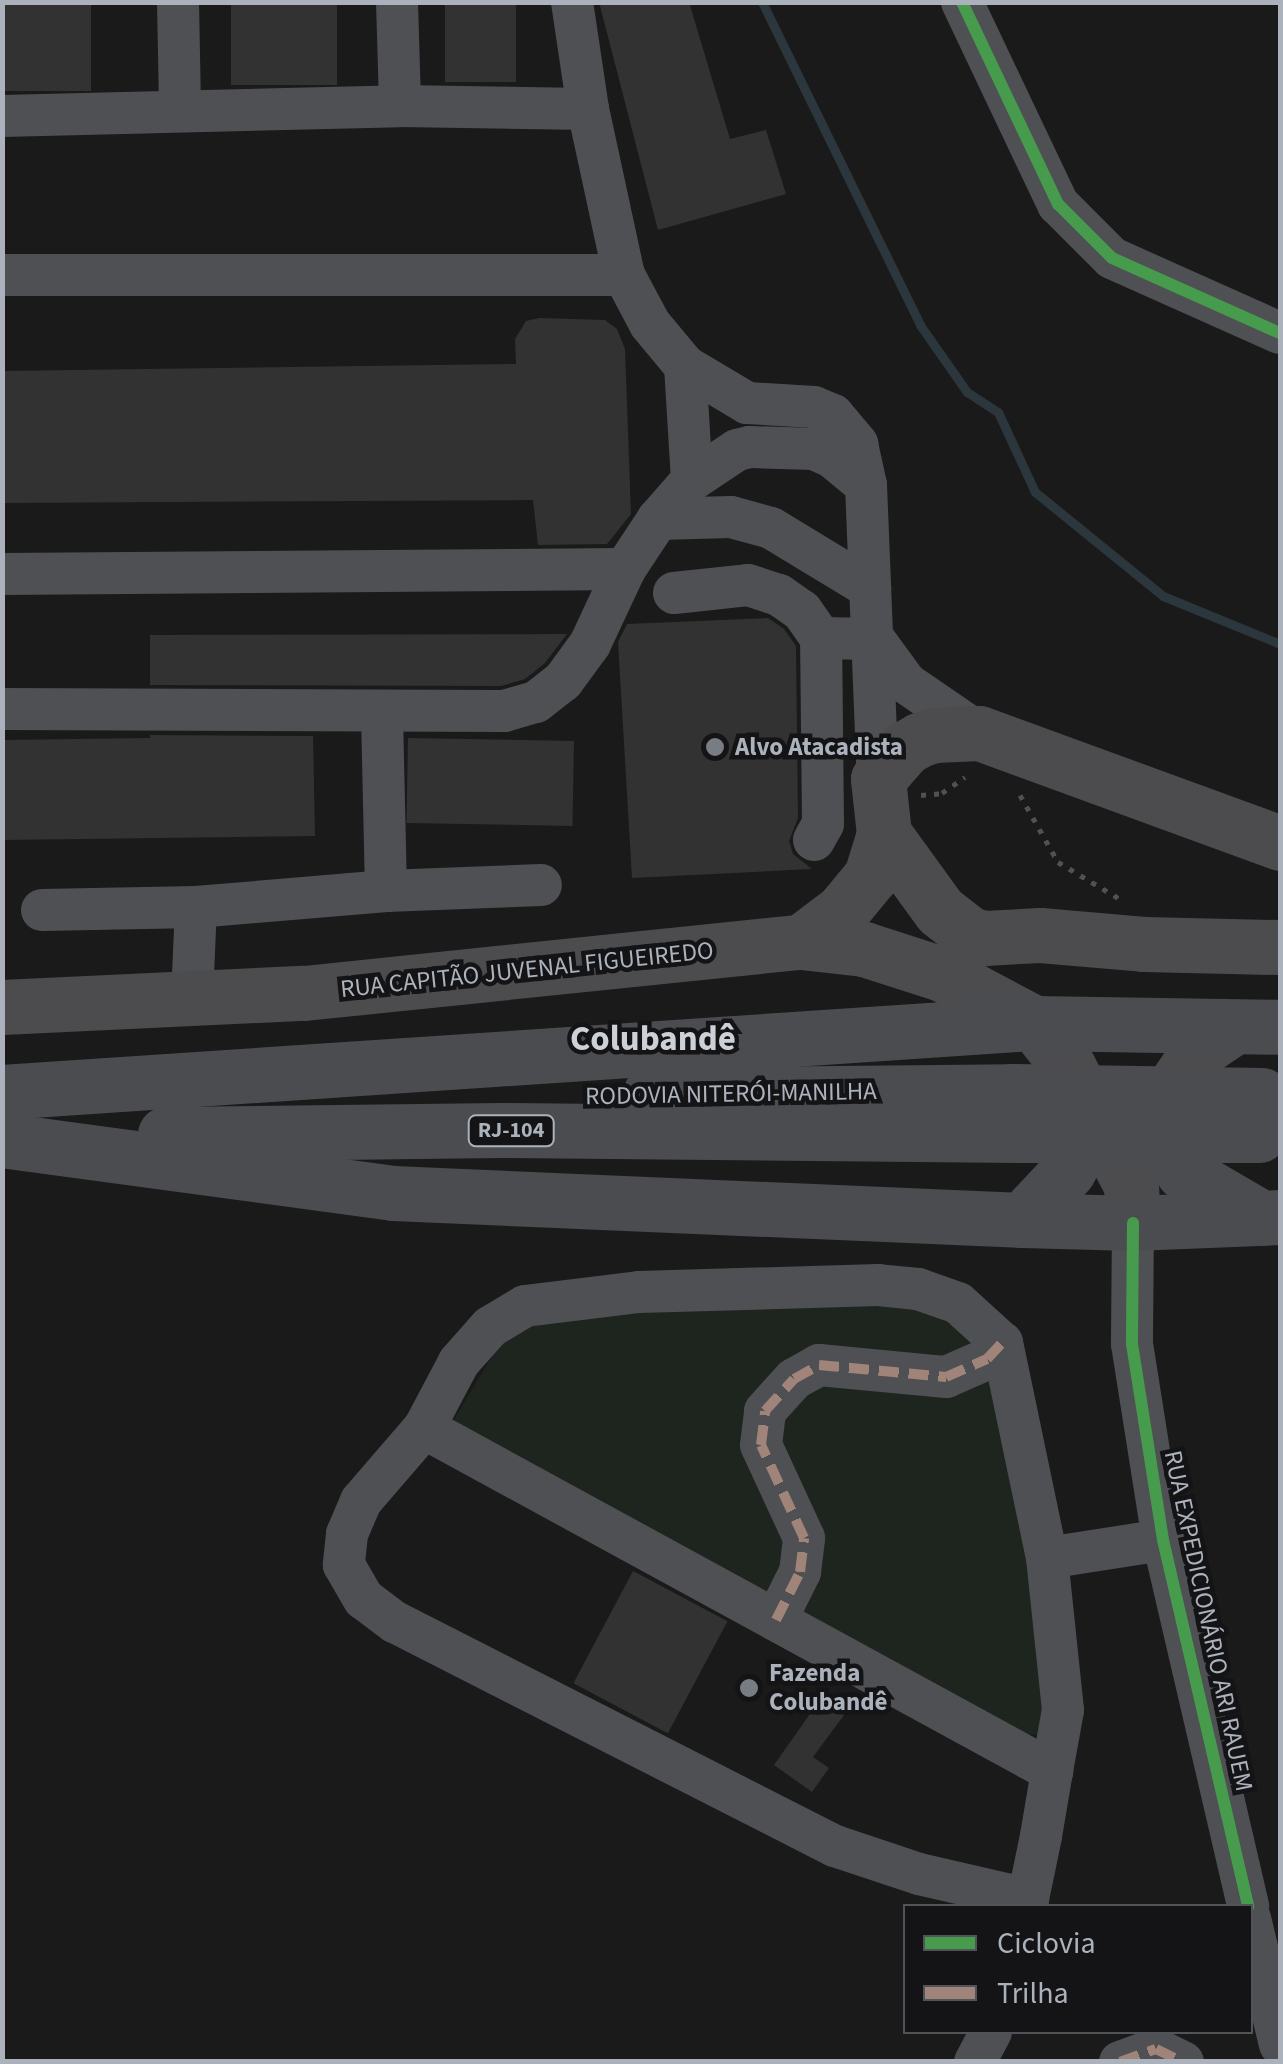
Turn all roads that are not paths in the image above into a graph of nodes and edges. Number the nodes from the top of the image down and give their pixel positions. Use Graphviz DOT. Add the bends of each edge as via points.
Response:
graph roads {
  1 [pos="178,2"];
  2 [pos="397,2"];
  3 [pos="572,2"];
  4 [pos="962,2"];
  5 [pos="400,106"];
  6 [pos="588,108"];
  7 [pos="180,110"];
  8 [pos="2,116"];
  9 [pos="624,274"];
  10 [pos="2,275"];
  11 [pos="1280,333"];
  12 [pos="685,366"];
  13 [pos="692,480"];
  14 [pos="866,485"];
  15 [pos="658,518"];
  16 [pos="625,569"];
  17 [pos="2,574"];
  18 [pos="870,588"];
  19 [pos="674,594"];
  20 [pos="822,638"];
  21 [pos="874,639"];
  22 [pos="2,709"];
  23 [pos="382,711"];
  24 [pos="978,752"];
  25 [pos="888,803"];
  26 [pos="814,840"];
  27 [pos="1280,842"];
  28 [pos="541,885"];
  29 [pos="386,891"];
  30 [pos="196,907"];
  31 [pos="42,910"];
  32 [pos="1079,938"];
  33 [pos="801,942"];
  34 [pos="1280,947"];
  35 [pos="192,998"];
  36 [pos="2,1007"];
  37 [pos="1034,1023"];
  38 [pos="1257,1027"];
  39 [pos="2,1093"];
  40 [pos="1087,1104"];
  41 [pos="1162,1112"];
  42 [pos="1016,1113"];
  43 [pos="1270,1115"];
  44 [pos="2,1138"];
  45 [pos="1132,1204"];
  46 [pos="1271,1218"];
  47 [pos="1022,1220"];
  48 [pos="1002,1343"];
  49 [pos="424,1428"];
  50 [pos="1163,1540"];
  51 [pos="1046,1558"];
  52 [pos="776,1620"];
  53 [pos="1052,1771"];
  54 [pos="1028,1903"];
  55 [pos="1248,1904"];
  56 [pos="1253,1924"];
  57 [pos="1270,1960"];
  58 [pos="990,2034"];
  59 [pos="1280,2045"];
  60 [pos="975,2062"];
  61 [pos="1120,2062"];
  62 [pos="1183,2062"];
  1 -- 7 [label="street"];
  2 -- 5 [label="street"];
  3 -- 6 [label="street"];
  4 -- 11 [label="street" via="1058,204 1112,258"];
  5 -- 6 [label="street"];
  5 -- 7 [label="street"];
  6 -- 9 [label="street"];
  7 -- 8 [label="street"];
  9 -- 10 [label="street"];
  9 -- 12 [label="street" via="650,324"];
  12 -- 13 [label="street"];
  12 -- 14 [label="street" via="732,398 833,415 857,444"];
  13 -- 14 [label="street" via="750,446 814,448"];
  13 -- 15 [label="street"];
  14 -- 18 [label="street"];
  15 -- 16 [label="street"];
  15 -- 18 [label="street" via="732,518 771,528"];
  16 -- 17 [label="street"];
  16 -- 23 [label="street" via="590,644 564,680 536,702 504,711"];
  18 -- 21 [label="street"];
  19 -- 20 [label="street" via="748,586 780,595"];
  20 -- 21 [label="street"];
  20 -- 26 [label="street" via="823,824"];
  21 -- 24 [label="street" via="906,683"];
  21 -- 25 [label="street"];
  22 -- 23 [label="street"];
  23 -- 29 [label="street"];
  24 -- 25 [label="main road" via="919,740 905,748"];
  24 -- 27 [label="main road"];
  25 -- 32 [label="main road" via="955,926 984,938"];
  25 -- 33 [label="main road" via="871,876 827,925"];
  28 -- 29 [label="street"];
  29 -- 30 [label="street"];
  30 -- 31 [label="street"];
  30 -- 35 [label="street"];
  32 -- 34 [label="main road"];
  32 -- 37 [label="main road" via="1048,968"];
  33 -- 35 [label="main road, RUA CAPITÃO JUVENAL FIGUEIREDO"];
  33 -- 37 [label="main road, RUA CAPITÃO JUVENAL FIGUEIREDO" via="911,962"];
  35 -- 36 [label="main road, RUA CAPITÃO JUVENAL FIGUEIREDO"];
  37 -- 38 [label="highway"];
  37 -- 39 [label="highway"];
  37 -- 40 [label="main road, RUA EXPEDICIONÁRIO ARI RAUEM"];
  38 -- 41 [label="main road, RUA EXPEDICIONÁRIO ARI RAUEM" via="1201,1049"];
  39 -- 42 [label="highway, RODOVIA NITERÓI-MANILHA / RJ-104"];
  40 -- 45 [label="main road, RUA EXPEDICIONÁRIO ARI RAUEM"];
  40 -- 47 [label="highway" via="1068,1171"];
  41 -- 45 [label="main road, RUA EXPEDICIONÁRIO ARI RAUEM"];
  41 -- 46 [label="highway" via="1167,1142 1183,1172"];
  42 -- 43 [label="highway, RODOVIA NITERÓI-MANILHA / RJ-104, bridge"];
  42 -- 44 [label="highway, RODOVIA NITERÓI-MANILHA / RJ-104"];
  44 -- 47 [label="highway" via="393,1192"];
  45 -- 46 [label="highway"];
  45 -- 47 [label="highway"];
  45 -- 50 [label="street, RUA EXPEDICIONÁRIO ARI RAUEM" via="1132,1344"];
  48 -- 49 [label="street" via="958,1303 918,1289 639,1292 525,1306 490,1326 459,1362"];
  48 -- 51 [label="street"];
  48 -- 52 [label="street" via="987,1359 946,1377 820,1365 794,1379 765,1411 761,1445 804,1538 800,1572"];
  49 -- 52 [label="street"];
  49 -- 54 [label="street" via="361,1501 346,1534 344,1564 364,1599 395,1622 835,1846"];
  50 -- 51 [label="street"];
  50 -- 55 [label="street, RUA EXPEDICIONÁRIO ARI RAUEM"];
  51 -- 53 [label="street" via="1063,1710"];
  52 -- 53 [label="street"];
  53 -- 54 [label="street"];
  56 -- 57 [label="street"];
  57 -- 59 [label="street"];
  58 -- 60 [label="street"];
  61 -- 62 [label="street" via="1156,2050"];
}
